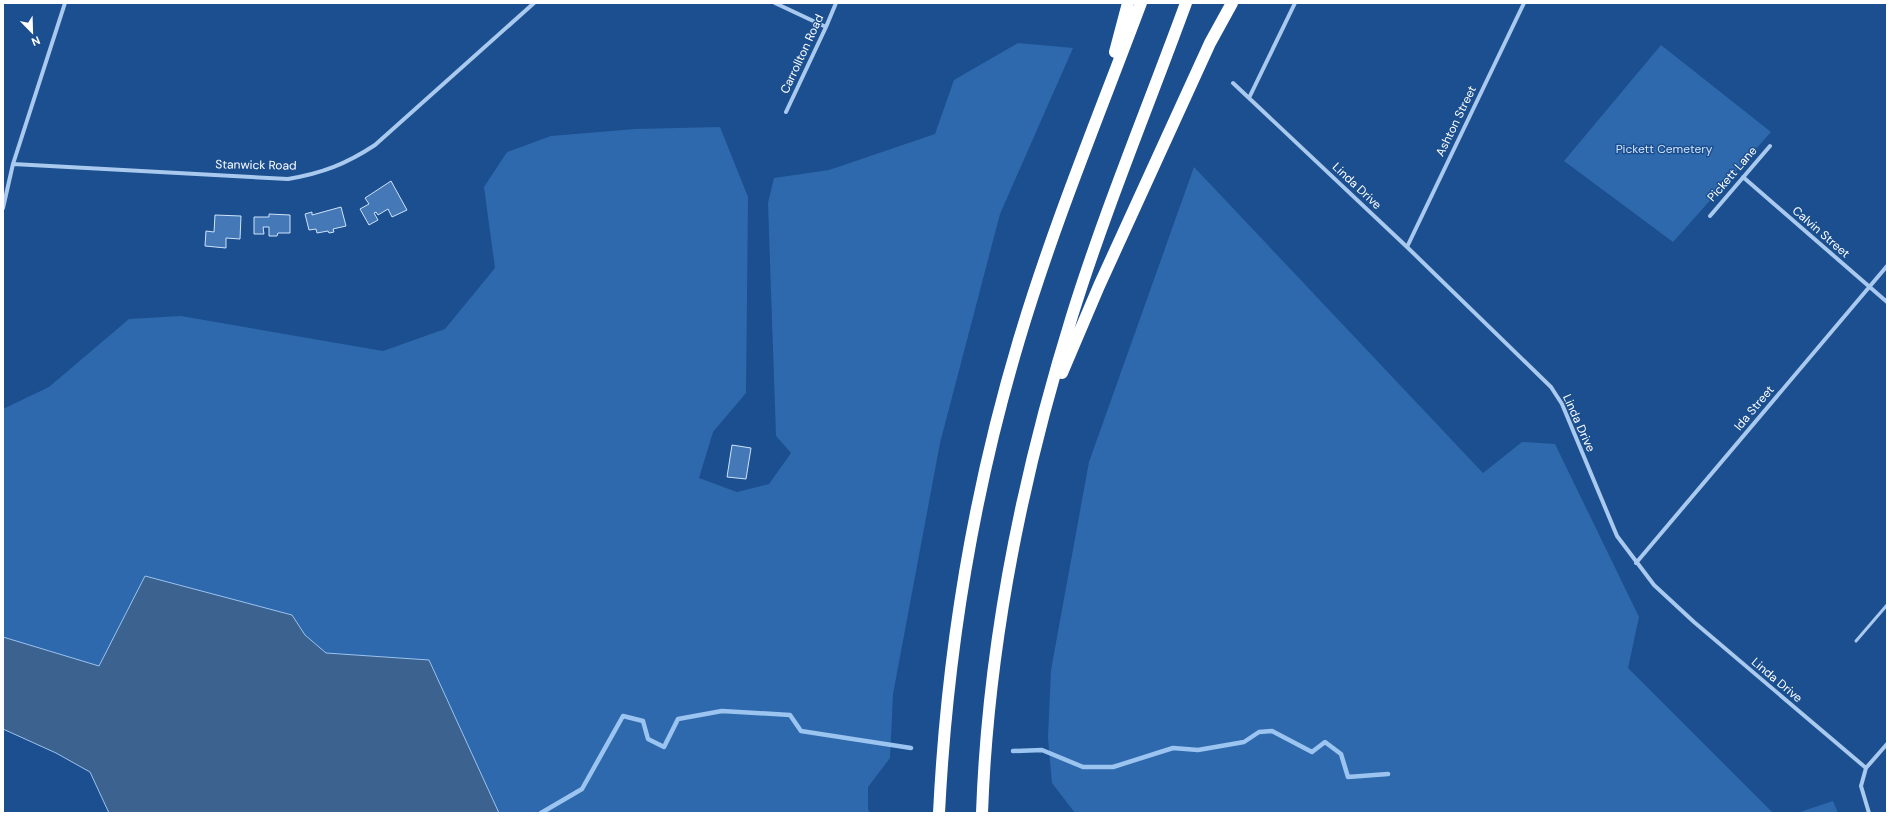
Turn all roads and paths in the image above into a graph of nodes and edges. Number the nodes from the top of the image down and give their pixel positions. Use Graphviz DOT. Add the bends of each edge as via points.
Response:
graph roads {
  1 [pos="65,3"];
  2 [pos="534,3"];
  3 [pos="775,3"];
  4 [pos="836,3"];
  5 [pos="1128,3"];
  6 [pos="1141,3"];
  7 [pos="1186,3"];
  8 [pos="1232,3"];
  9 [pos="1295,3"];
  10 [pos="1524,3"];
  11 [pos="826,27"];
  12 [pos="1233,83"];
  13 [pos="1249,98"];
  14 [pos="786,112"];
  15 [pos="1098,116"];
  16 [pos="1770,146"];
  17 [pos="13,164"];
  18 [pos="1743,177"];
  19 [pos="3,208"];
  20 [pos="1710,216"];
  21 [pos="1407,247"];
  22 [pos="1887,266"];
  23 [pos="1870,287"];
  24 [pos="1887,302"];
  25 [pos="1041,422"];
  26 [pos="1636,563"];
  27 [pos="1887,605"];
  28 [pos="1883,609"];
  29 [pos="1887,612"];
  30 [pos="1856,641"];
  31 [pos="1887,744"];
  32 [pos="1866,768"];
  33 [pos="939,813"];
  34 [pos="982,813"];
  35 [pos="1869,813"];
  1 -- 17 [label="street"];
  2 -- 17 [label="street, Stanwick Road" via="375,145 354,159 314,175 288,179"];
  3 -- 11 [label="street"];
  4 -- 11 [label="street, Carrollton Road"];
  5 -- 15 [label="highway"];
  6 -- 15 [label="highway"];
  7 -- 25 [label="highway" via="1091,260"];
  8 -- 25 [label="highway" via="1210,43 1099,286"];
  9 -- 13 [label="street"];
  10 -- 21 [label="street, Ashton Street"];
  11 -- 14 [label="street, Carrollton Road"];
  12 -- 13 [label="street, Linda Drive"];
  13 -- 21 [label="street, Linda Drive"];
  15 -- 33 [label="highway" via="1035,289 991,446 969,552 951,661"];
  16 -- 18 [label="street, Pickett Lane"];
  17 -- 19 [label="street"];
  18 -- 20 [label="street, Pickett Lane"];
  18 -- 23 [label="street, Calvin Street"];
  21 -- 26 [label="street, Linda Drive" via="1551,387 1562,404 1617,536"];
  22 -- 23 [label="street, Ida Street"];
  23 -- 24 [label="street, Calvin Street"];
  23 -- 26 [label="street, Ida Street"];
  25 -- 34 [label="highway" via="1017,529 999,635"];
  26 -- 32 [label="street, Linda Drive" via="1654,585 1694,622"];
  27 -- 28 [label="lane"];
  28 -- 29 [label="lane"];
  28 -- 30 [label="lane"];
  31 -- 32 [label="street"];
  32 -- 35 [label="street" via="1861,786"];
}
